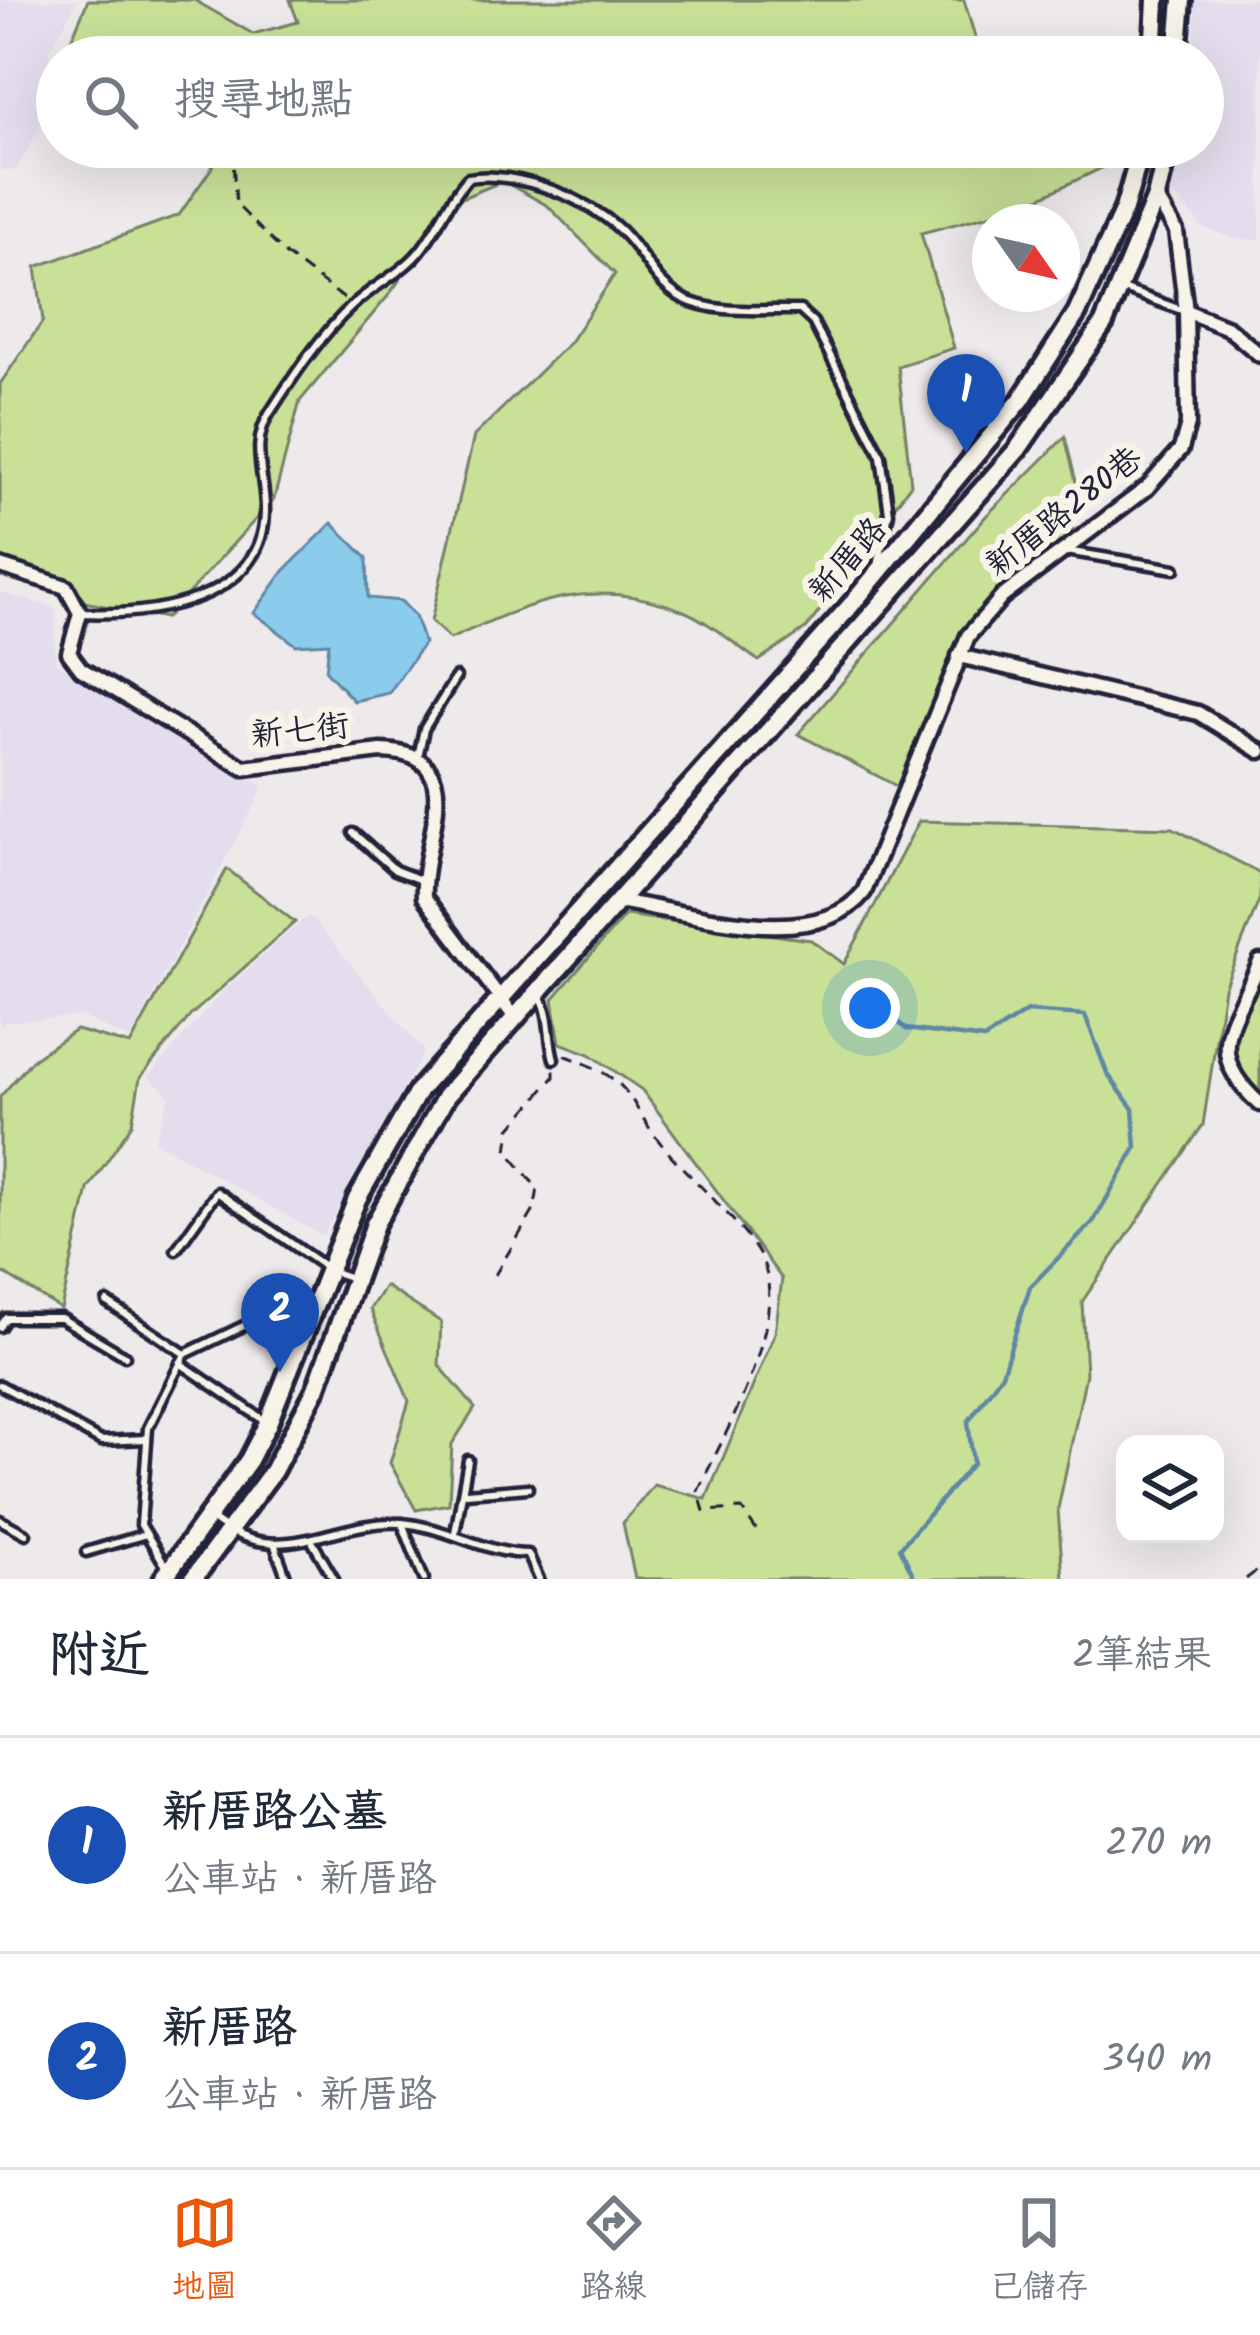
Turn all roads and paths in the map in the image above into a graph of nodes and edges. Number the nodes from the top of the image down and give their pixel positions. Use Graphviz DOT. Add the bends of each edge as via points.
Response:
graph roads {
  1 [pos="1156,0"];
  2 [pos="1182,0"];
  3 [pos="1154,36"];
  4 [pos="1179,36"];
  5 [pos="233,168"];
  6 [pos="1136,168"];
  7 [pos="1163,168"];
  8 [pos="1156,196"];
  9 [pos="1120,288"];
  10 [pos="352,305"];
  11 [pos="1186,311"];
  12 [pos="1260,355"];
  13 [pos="1063,551"];
  14 [pos="0,566"];
  15 [pos="1175,568"];
  16 [pos="879,573"];
  17 [pos="899,586"];
  18 [pos="80,613"];
  19 [pos="959,656"];
  20 [pos="456,676"];
  21 [pos="1260,752"];
  22 [pos="418,760"];
  23 [pos="353,832"];
  24 [pos="423,881"];
  25 [pos="616,901"];
  26 [pos="568,919"];
  27 [pos="585,936"];
  28 [pos="1260,962"];
  29 [pos="536,989"];
  30 [pos="497,998"];
  31 [pos="513,1015"];
  32 [pos="551,1049"];
  33 [pos="554,1059"];
  34 [pos="1260,1104"];
  35 [pos="176,1250"];
  36 [pos="331,1270"];
  37 [pos="495,1275"];
  38 [pos="355,1280"];
  39 [pos="107,1302"];
  40 [pos="0,1327"];
  41 [pos="302,1348"];
  42 [pos="184,1354"];
  43 [pos="125,1356"];
  44 [pos="180,1363"];
  45 [pos="0,1385"];
  46 [pos="268,1423"];
  47 [pos="147,1439"];
  48 [pos="468,1460"];
  49 [pos="528,1488"];
  50 [pos="465,1493"];
  51 [pos="209,1516"];
  52 [pos="0,1520"];
  53 [pos="402,1523"];
  54 [pos="756,1530"];
  55 [pos="229,1532"];
  56 [pos="26,1534"];
  57 [pos="454,1534"];
  58 [pos="143,1535"];
  59 [pos="274,1541"];
  60 [pos="313,1543"];
  61 [pos="86,1552"];
  62 [pos="1260,1568"];
  63 [pos="166,1575"];
  64 [pos="193,1579"];
  65 [pos="287,1579"];
  66 [pos="334,1579"];
  67 [pos="424,1579"];
  68 [pos="538,1579"];
  69 [pos="1246,1579"];
  1 -- 3 [label="street"];
  2 -- 4 [label="street"];
  5 -- 10 [label="path" via="236,204"];
  6 -- 16 [label="street, 新厝路" via="1077,314 1021,400"];
  7 -- 8 [label="street, 新厝路"];
  8 -- 9 [label="street, 新厝路"];
  8 -- 11 [label="street, 新厝路280巷" via="1176,230"];
  9 -- 11 [label="lane"];
  9 -- 17 [label="street, 新厝路" via="1069,381"];
  10 -- 16 [label="lane" via="423,247 468,178 490,174 597,213 684,299 800,310 881,456 889,513"];
  10 -- 18 [label="lane" via="259,435 265,508 252,562 164,610"];
  11 -- 12 [label="street" via="1228,328"];
  11 -- 13 [label="street, 新厝路280巷" via="1181,448 1147,488"];
  13 -- 15 [label="lane"];
  13 -- 19 [label="street, 新厝路280巷" via="983,615"];
  14 -- 18 [label="street" via="57,581"];
  16 -- 17 [label="lane"];
  16 -- 26 [label="street, 新厝路"];
  17 -- 25 [label="street, 新厝路"];
  18 -- 22 [label="street, 新七街" via="69,653 81,669 229,763 260,767 381,751"];
  19 -- 21 [label="street" via="1198,712"];
  19 -- 25 [label="street, 新厝路280巷" via="889,842 864,892 843,912 791,928"];
  20 -- 22 [label="lane" via="424,729"];
  22 -- 24 [label="street" via="439,794"];
  23 -- 24 [label="lane" via="395,870"];
  24 -- 30 [label="street" via="430,910 479,964"];
  25 -- 27 [label="street, 新厝路"];
  26 -- 27 [label="street"];
  26 -- 30 [label="street, 新厝路"];
  27 -- 29 [label="street, 新厝路"];
  28 -- 34 [label="street" via="1225,1036 1226,1060"];
  29 -- 31 [label="street, 新厝路"];
  29 -- 32 [label="lane" via="550,1012"];
  30 -- 31 [label="street"];
  30 -- 36 [label="street, 新厝路" via="419,1090 357,1199"];
  31 -- 38 [label="street, 新厝路" via="446,1096 374,1224"];
  32 -- 33 [label="lane"];
  32 -- 54 [label="path" via="627,1085 654,1136 760,1256 770,1291 758,1345 742,1403 698,1491 704,1510 742,1509"];
  33 -- 37 [label="path" via="554,1077 510,1129 507,1151 538,1189"];
  35 -- 36 [label="lane" via="217,1192"];
  36 -- 38 [label="lane"];
  36 -- 41 [label="street, 新厝路"];
  38 -- 55 [label="street, 新厝路" via="316,1389"];
  39 -- 42 [label="lane"];
  40 -- 43 [label="lane" via="6,1318 61,1318"];
  41 -- 42 [label="lane" via="256,1320"];
  41 -- 46 [label="street, 新厝路"];
  42 -- 44 [label="lane"];
  44 -- 46 [label="lane"];
  44 -- 47 [label="lane"];
  45 -- 47 [label="lane" via="101,1441"];
  46 -- 51 [label="street, 新厝路"];
  47 -- 58 [label="lane"];
  48 -- 50 [label="lane"];
  49 -- 50 [label="lane"];
  50 -- 57 [label="lane"];
  51 -- 55 [label="lane"];
  51 -- 63 [label="street, 新厝路"];
  52 -- 56 [label="lane"];
  53 -- 57 [label="lane"];
  53 -- 60 [label="lane" via="369,1523"];
  53 -- 67 [label="lane"];
  55 -- 59 [label="lane"];
  55 -- 64 [label="street, 新厝路"];
  57 -- 68 [label="lane" via="528,1553"];
  58 -- 61 [label="lane"];
  58 -- 63 [label="lane"];
  59 -- 60 [label="lane"];
  59 -- 65 [label="lane"];
  60 -- 66 [label="lane"];
  62 -- 69 [label="path"];
}
